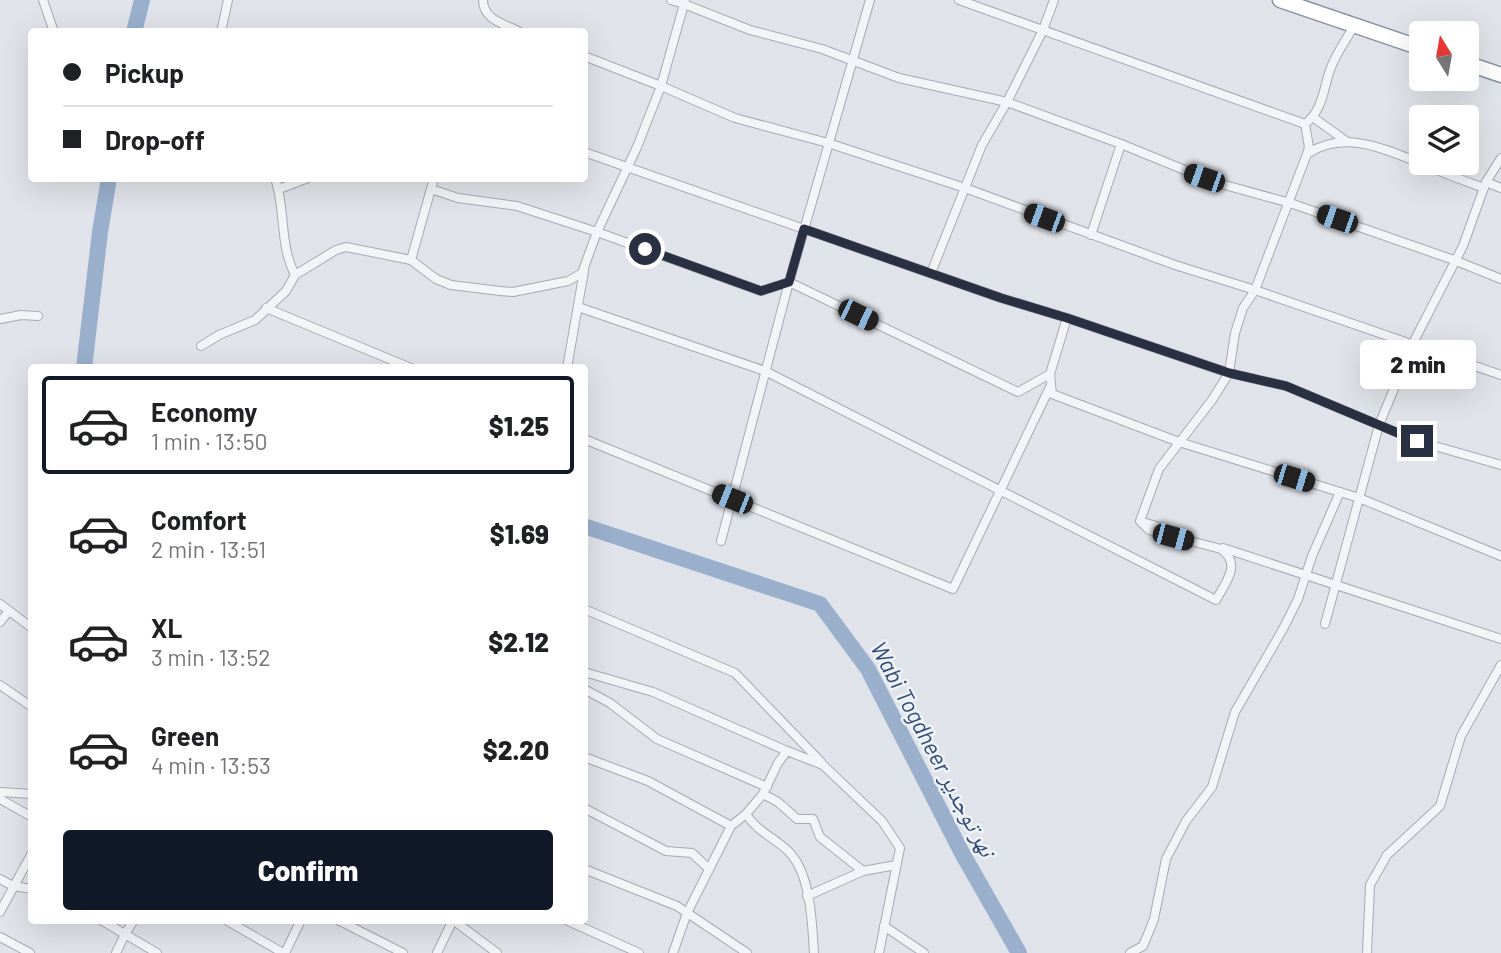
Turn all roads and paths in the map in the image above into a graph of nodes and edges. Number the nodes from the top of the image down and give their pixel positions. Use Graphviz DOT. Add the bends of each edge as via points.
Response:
graph roads {
  1 [pos="43,0"];
  2 [pos="228,0"];
  3 [pos="482,0"];
  4 [pos="671,0"];
  5 [pos="870,0"];
  6 [pos="959,0"];
  7 [pos="1054,0"];
  8 [pos="1280,0"];
  9 [pos="684,2"];
  10 [pos="1354,26"];
  11 [pos="53,28"];
  12 [pos="222,28"];
  13 [pos="507,28"];
  14 [pos="1043,30"];
  15 [pos="1409,44"];
  16 [pos="588,58"];
  17 [pos="853,60"];
  18 [pos="1479,67"];
  19 [pos="1501,75"];
  20 [pos="661,86"];
  21 [pos="1007,102"];
  22 [pos="1314,118"];
  23 [pos="1306,124"];
  24 [pos="1346,141"];
  25 [pos="828,143"];
  26 [pos="1121,144"];
  27 [pos="588,153"];
  28 [pos="1307,154"];
  29 [pos="1501,158"];
  30 [pos="627,168"];
  31 [pos="276,182"];
  32 [pos="297,182"];
  33 [pos="433,182"];
  34 [pos="1485,185"];
  35 [pos="965,188"];
  36 [pos="1501,188"];
  37 [pos="279,189"];
  38 [pos="430,189"];
  39 [pos="1290,203"];
  40 [pos="804,229"];
  41 [pos="597,232"];
  42 [pos="1091,235"];
  43 [pos="411,260"];
  44 [pos="1454,260"];
  45 [pos="584,271"];
  46 [pos="931,273"];
  47 [pos="295,275"];
  48 [pos="1501,279"];
  49 [pos="789,282"];
  50 [pos="1255,290"];
  51 [pos="578,307"];
  52 [pos="266,308"];
  53 [pos="38,316"];
  54 [pos="1067,318"];
  55 [pos="0,319"];
  56 [pos="1412,345"];
  57 [pos="201,346"];
  58 [pos="401,364"];
  59 [pos="569,364"];
  60 [pos="765,371"];
  61 [pos="1229,373"];
  62 [pos="1050,374"];
  63 [pos="1501,375"];
  64 [pos="1050,387"];
  65 [pos="1379,425"];
  66 [pos="588,441"];
  67 [pos="1179,442"];
  68 [pos="1501,465"];
  69 [pos="1000,490"];
  70 [pos="1339,492"];
  71 [pos="1359,498"];
  72 [pos="732,499"];
  73 [pos="1140,521"];
  74 [pos="720,541"];
  75 [pos="1501,556"];
  76 [pos="1306,575"];
  77 [pos="1336,585"];
  78 [pos="0,604"];
  79 [pos="9,611"];
  80 [pos="588,611"];
  81 [pos="0,622"];
  82 [pos="1325,624"];
  83 [pos="28,625"];
  84 [pos="1501,639"];
  85 [pos="1501,665"];
  86 [pos="588,673"];
  87 [pos="0,685"];
  88 [pos="588,691"];
  89 [pos="28,704"];
  90 [pos="788,751"];
  91 [pos="588,758"];
  92 [pos="823,765"];
  93 [pos="765,790"];
  94 [pos="0,792"];
  95 [pos="28,794"];
  96 [pos="0,799"];
  97 [pos="588,810"];
  98 [pos="746,814"];
  99 [pos="28,815"];
  100 [pos="731,826"];
  101 [pos="28,860"];
  102 [pos="896,865"];
  103 [pos="708,868"];
  104 [pos="588,871"];
  105 [pos="863,871"];
  106 [pos="0,879"];
  107 [pos="13,886"];
  108 [pos="28,888"];
  109 [pos="807,896"];
  110 [pos="0,912"];
  111 [pos="687,913"];
  112 [pos="108,924"];
  113 [pos="131,924"];
  114 [pos="233,924"];
  115 [pos="299,924"];
  116 [pos="346,924"];
  117 [pos="451,924"];
  118 [pos="458,924"];
  119 [pos="575,924"];
  120 [pos="884,926"];
  121 [pos="125,934"];
  122 [pos="0,937"];
  123 [pos="30,953"];
  124 [pos="116,953"];
  125 [pos="157,953"];
  126 [pos="284,953"];
  127 [pos="403,953"];
  128 [pos="437,953"];
  129 [pos="496,953"];
  130 [pos="639,953"];
  131 [pos="673,953"];
  132 [pos="747,953"];
  133 [pos="814,953"];
  134 [pos="879,953"];
  135 [pos="924,953"];
  136 [pos="1130,953"];
  137 [pos="1367,953"];
  1 -- 11 [label="street"];
  2 -- 12 [label="street"];
  3 -- 13 [label="street" via="489,17"];
  4 -- 9 [label="street"];
  5 -- 17 [label="street"];
  6 -- 14 [label="street"];
  7 -- 14 [label="street"];
  8 -- 10 [label="highway"];
  9 -- 17 [label="street" via="750,30"];
  9 -- 20 [label="street"];
  10 -- 15 [label="highway"];
  10 -- 22 [label="street" via="1330,69"];
  14 -- 21 [label="street"];
  14 -- 23 [label="street"];
  16 -- 20 [label="street"];
  17 -- 21 [label="street" via="899,78"];
  17 -- 25 [label="street"];
  18 -- 19 [label="highway"];
  20 -- 25 [label="street" via="735,118"];
  20 -- 30 [label="street"];
  21 -- 26 [label="street"];
  21 -- 35 [label="street" via="982,145"];
  22 -- 23 [label="street"];
  22 -- 24 [label="street"];
  23 -- 28 [label="street"];
  24 -- 28 [label="street"];
  24 -- 34 [label="street" via="1383,148"];
  25 -- 35 [label="street"];
  25 -- 40 [label="street"];
  26 -- 39 [label="street" via="1214,182"];
  26 -- 42 [label="street"];
  27 -- 30 [label="street"];
  28 -- 39 [label="street"];
  29 -- 34 [label="street"];
  30 -- 40 [label="street"];
  30 -- 41 [label="street"];
  31 -- 37 [label="street"];
  32 -- 37 [label="street"];
  33 -- 38 [label="street"];
  34 -- 36 [label="street"];
  34 -- 44 [label="street"];
  35 -- 42 [label="street"];
  35 -- 46 [label="street"];
  37 -- 47 [label="street" via="286,248"];
  38 -- 41 [label="street" via="517,206"];
  38 -- 43 [label="street"];
  39 -- 44 [label="street"];
  39 -- 50 [label="street"];
  40 -- 46 [label="street"];
  40 -- 49 [label="street"];
  41 -- 45 [label="street"];
  41 -- 49 [label="street" via="761,291"];
  42 -- 50 [label="street"];
  43 -- 45 [label="street" via="451,285 513,292 568,281"];
  43 -- 47 [label="street" via="346,247"];
  44 -- 48 [label="street"];
  44 -- 56 [label="street"];
  45 -- 51 [label="street"];
  46 -- 54 [label="street"];
  47 -- 52 [label="street" via="286,291"];
  49 -- 60 [label="street"];
  49 -- 62 [label="street" via="1018,392"];
  50 -- 56 [label="street"];
  50 -- 61 [label="street" via="1235,333"];
  51 -- 59 [label="street"];
  51 -- 60 [label="street"];
  52 -- 57 [label="street" via="255,320"];
  52 -- 58 [label="street"];
  53 -- 55 [label="street"];
  54 -- 61 [label="street"];
  54 -- 62 [label="street"];
  56 -- 63 [label="street"];
  56 -- 65 [label="street"];
  60 -- 69 [label="street"];
  60 -- 72 [label="street"];
  61 -- 65 [label="street" via="1286,386"];
  61 -- 67 [label="street"];
  62 -- 64 [label="street"];
  64 -- 67 [label="street" via="1052,394"];
  64 -- 69 [label="street"];
  65 -- 68 [label="street"];
  65 -- 71 [label="street"];
  66 -- 72 [label="street"];
  67 -- 70 [label="street"];
  67 -- 73 [label="street" via="1159,469"];
  69 -- 72 [label="street" via="953,589"];
  69 -- 73 [label="street" via="1216,600 1231,573 1229,555 1149,530"];
  70 -- 71 [label="street"];
  70 -- 76 [label="street"];
  71 -- 75 [label="street"];
  71 -- 77 [label="street"];
  72 -- 74 [label="street"];
  73 -- 76 [label="street"];
  76 -- 77 [label="street"];
  76 -- 136 [label="street" via="1283,629 1235,712 1212,787 1185,821 1166,859 1154,919 1143,946"];
  77 -- 82 [label="street"];
  77 -- 84 [label="street"];
  78 -- 79 [label="street"];
  79 -- 81 [label="street"];
  79 -- 83 [label="street"];
  80 -- 92 [label="street" via="735,673"];
  85 -- 137 [label="street" via="1461,736 1440,806 1387,855 1370,885"];
  86 -- 90 [label="street" via="653,692"];
  87 -- 89 [label="street"];
  88 -- 93 [label="street" via="657,739"];
  90 -- 92 [label="street"];
  90 -- 93 [label="street"];
  91 -- 100 [label="street" via="648,781"];
  92 -- 102 [label="street" via="882,821 900,848"];
  93 -- 98 [label="street"];
  93 -- 105 [label="street" via="797,819 813,819 820,837"];
  94 -- 95 [label="street"];
  96 -- 99 [label="street"];
  97 -- 103 [label="street" via="666,850 692,853"];
  98 -- 100 [label="street"];
  98 -- 109 [label="street" via="753,826 792,855 803,873"];
  100 -- 103 [label="street"];
  101 -- 107 [label="street"];
  102 -- 105 [label="street"];
  102 -- 120 [label="street"];
  103 -- 111 [label="street"];
  104 -- 111 [label="street"];
  105 -- 109 [label="street"];
  106 -- 107 [label="street"];
  107 -- 108 [label="street"];
  107 -- 110 [label="street"];
  109 -- 133 [label="street"];
  111 -- 131 [label="street"];
  111 -- 132 [label="street"];
  112 -- 121 [label="street"];
  113 -- 121 [label="street"];
  114 -- 126 [label="street"];
  115 -- 126 [label="street"];
  116 -- 127 [label="street"];
  117 -- 128 [label="street"];
  118 -- 129 [label="street"];
  119 -- 130 [label="street"];
  120 -- 134 [label="street"];
  120 -- 135 [label="street"];
  121 -- 124 [label="street"];
  121 -- 125 [label="street"];
  122 -- 123 [label="street"];
}
